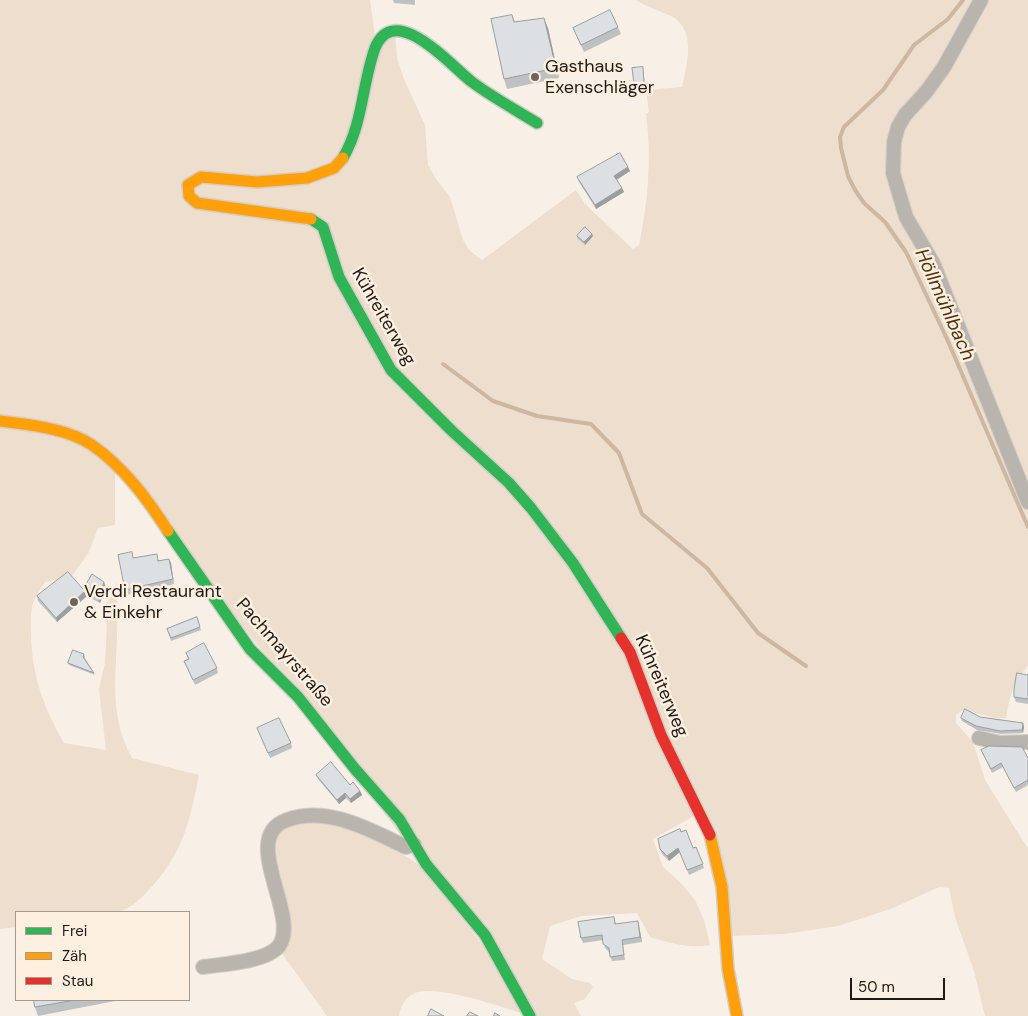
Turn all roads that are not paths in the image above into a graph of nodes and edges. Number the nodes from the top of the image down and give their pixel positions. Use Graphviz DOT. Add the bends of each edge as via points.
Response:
graph roads {
  1 [pos="981,0"];
  2 [pos="537,123"];
  3 [pos="0,421"];
  4 [pos="1028,502"];
  5 [pos="980,738"];
  6 [pos="1028,742"];
  7 [pos="414,844"];
  8 [pos="203,967"];
  9 [pos="530,1016"];
  10 [pos="737,1016"];
  1 -- 4 [label="street" via="944,67 898,127 893,172 906,217 933,263"];
  2 -- 10 [label="street, Kühreiterweg" via="472,82 418,33 408,28 396,28 382,35 375,47 351,141 336,168 322,174 250,182 200,177 188,185 187,191 197,203 308,218 319,223 325,232 339,277 391,370 452,432 509,483 559,545 611,620 632,657 661,734 713,842 722,887 728,969"];
  3 -- 7 [label="street, Pachmayrstraße" via="42,427 92,445 131,481 147,499 250,649 298,697 400,820"];
  5 -- 6 [label="street" via="1000,743"];
  7 -- 8 [label="street" via="406,847 350,822 329,817 295,816 282,821 274,828 269,844 271,873 282,918 279,946 263,956"];
  7 -- 9 [label="street, Pachmayrstraße" via="440,882 485,935"];
}
